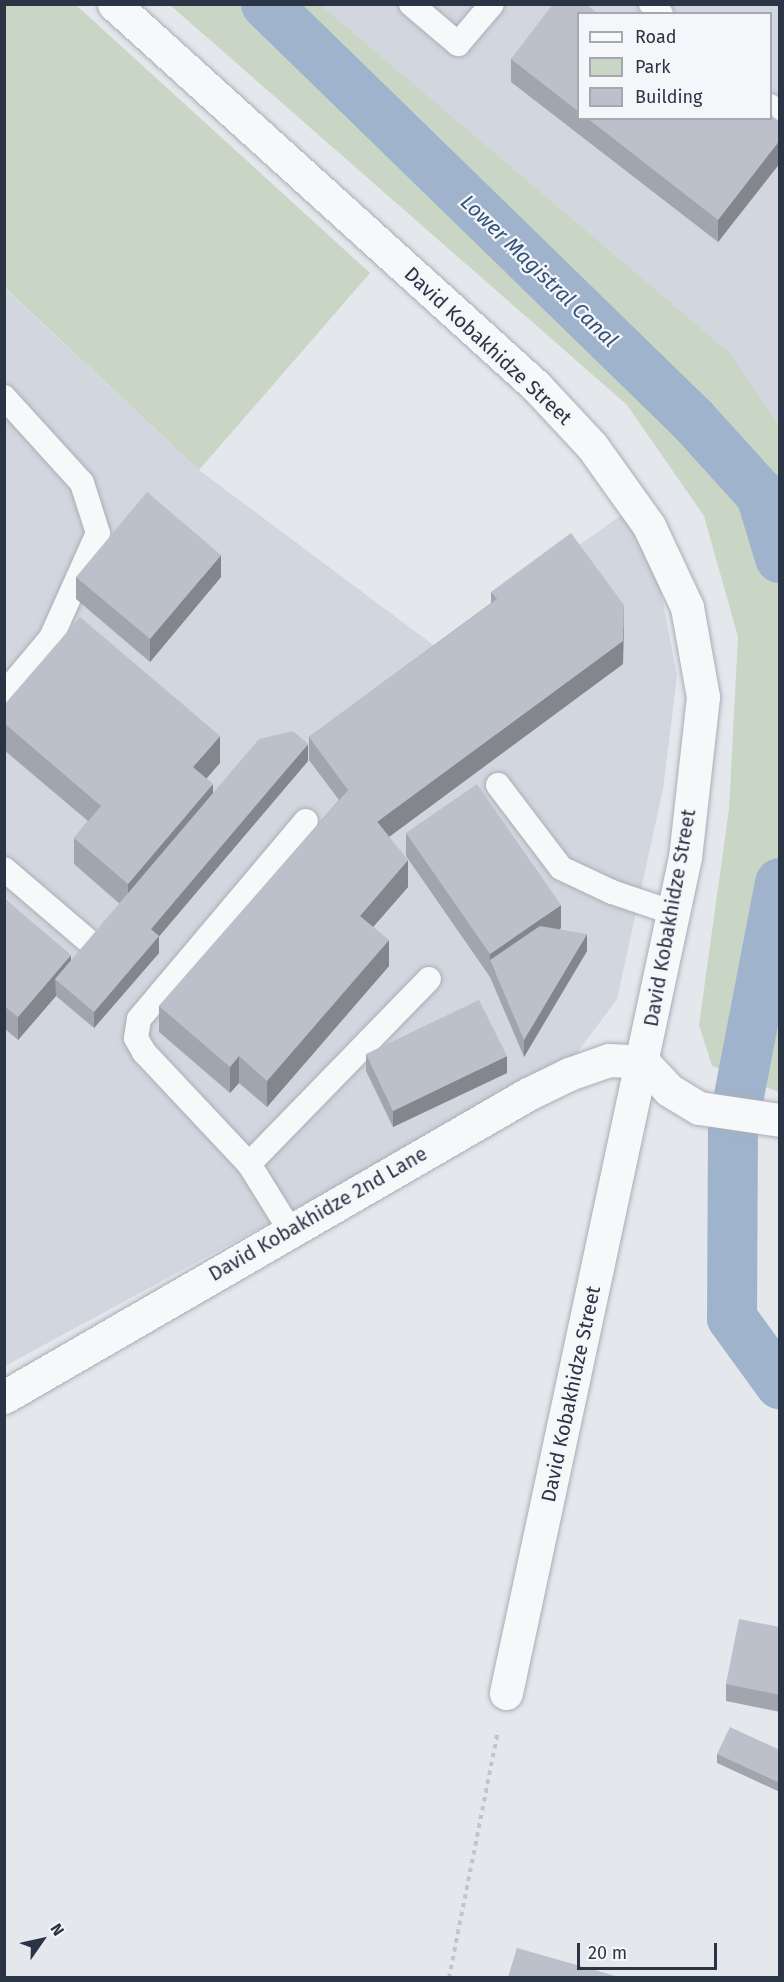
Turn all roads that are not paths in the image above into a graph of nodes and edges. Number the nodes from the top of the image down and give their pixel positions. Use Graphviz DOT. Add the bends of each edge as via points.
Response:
graph roads {
  1 [pos="114,4"];
  2 [pos="411,4"];
  3 [pos="492,4"];
  4 [pos="4,397"];
  5 [pos="4,694"];
  6 [pos="498,785"];
  7 [pos="306,821"];
  8 [pos="4,869"];
  9 [pos="674,913"];
  10 [pos="86,939"];
  11 [pos="429,979"];
  12 [pos="643,1062"];
  13 [pos="780,1120"];
  14 [pos="249,1164"];
  15 [pos="290,1230"];
  16 [pos="4,1397"];
  17 [pos="506,1693"];
  1 -- 9 [label="street, David Kobakhidze Street" via="536,386 592,446 649,526 687,607 703,696 685,857"];
  2 -- 3 [label="lane" via="458,44"];
  4 -- 5 [label="lane" via="82,483 98,533 51,638"];
  6 -- 9 [label="lane" via="561,868 612,892"];
  7 -- 14 [label="lane" via="139,1019 136,1038 144,1052"];
  8 -- 10 [label="lane"];
  9 -- 12 [label="street, David Kobakhidze Street"];
  11 -- 14 [label="lane"];
  12 -- 13 [label="street" via="669,1090 699,1108"];
  12 -- 15 [label="street, David Kobakhidze 2nd Lane" via="609,1060 569,1074 456,1133"];
  12 -- 17 [label="street, David Kobakhidze Street"];
  14 -- 15 [label="lane"];
  15 -- 16 [label="street, David Kobakhidze 2nd Lane"];
}
